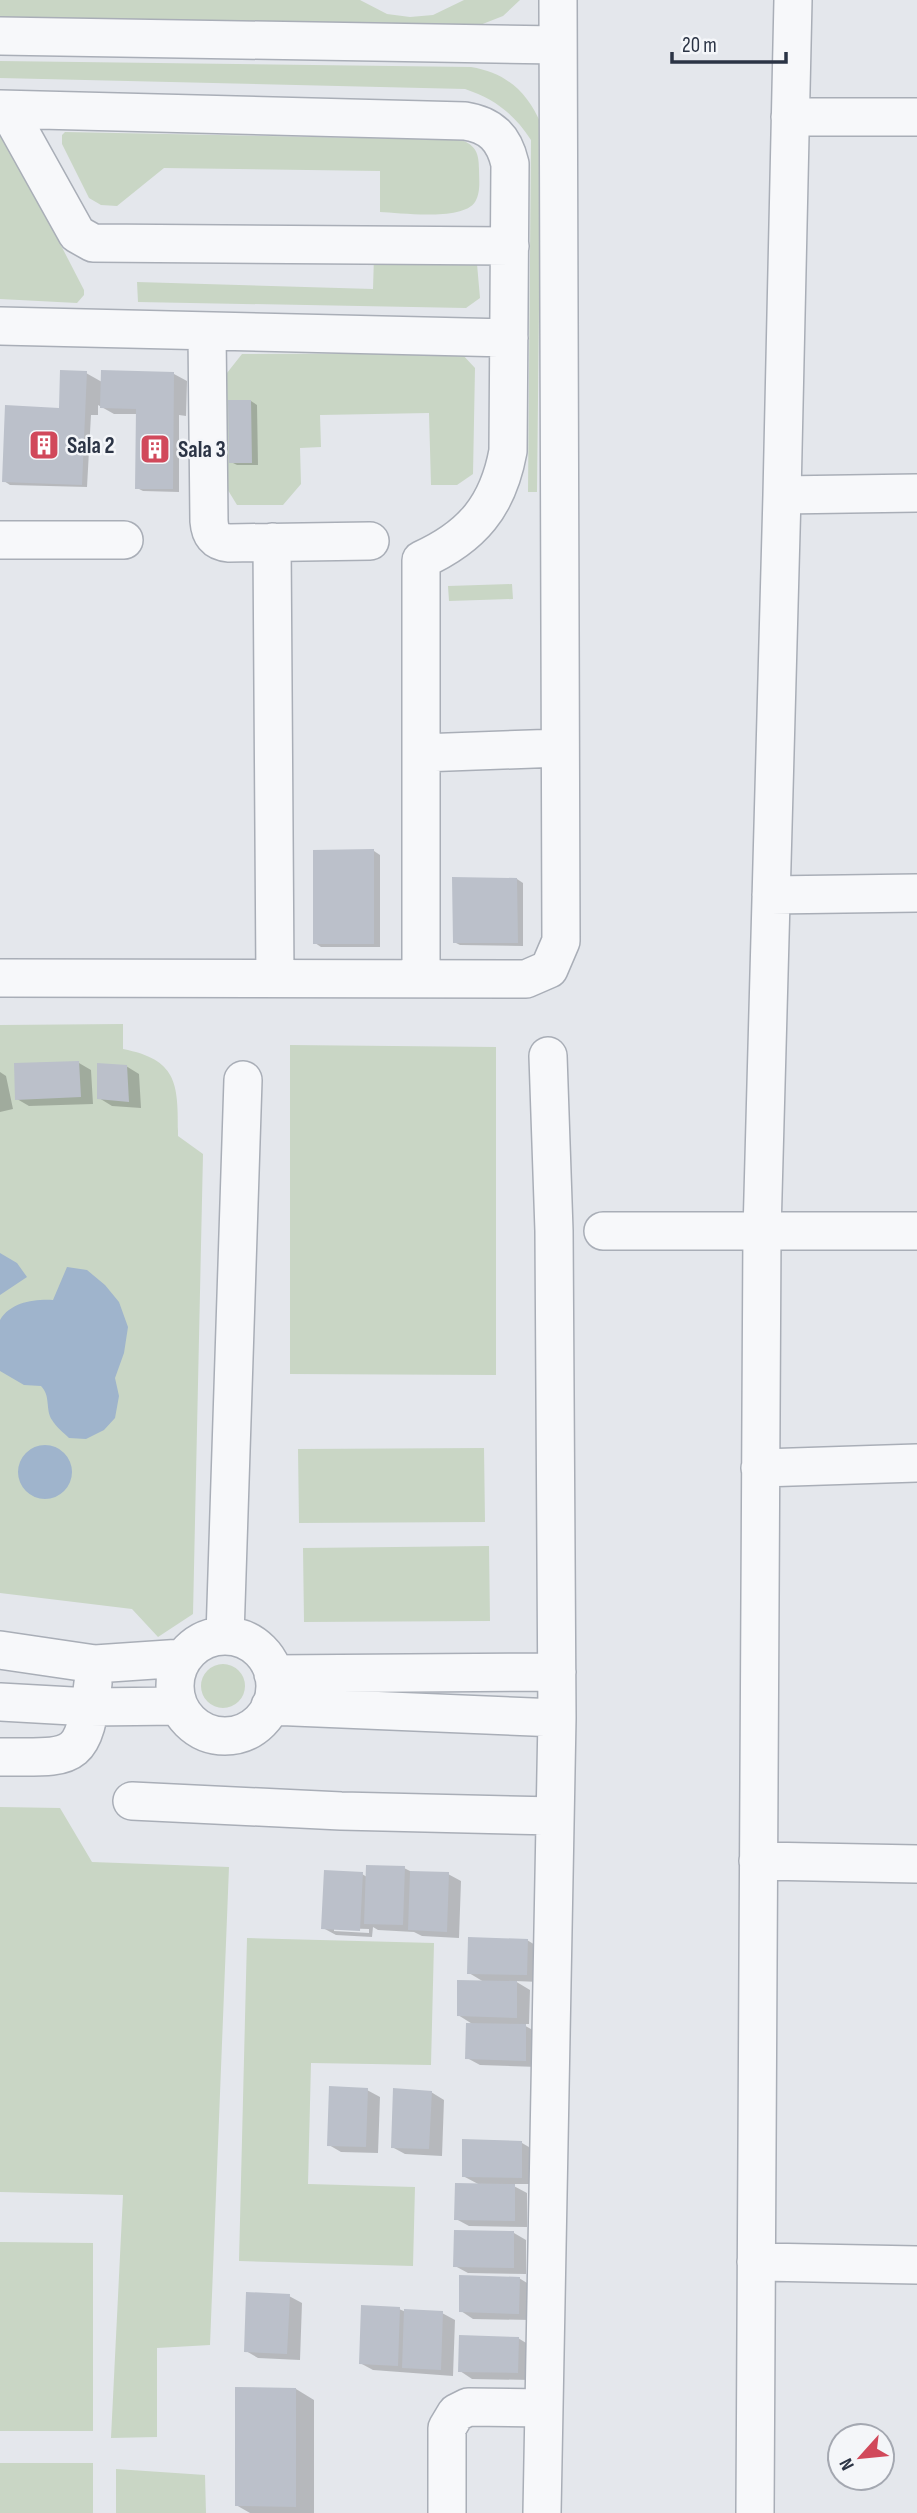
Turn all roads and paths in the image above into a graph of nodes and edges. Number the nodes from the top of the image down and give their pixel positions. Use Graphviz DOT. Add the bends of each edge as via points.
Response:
graph roads {
  1 [pos="558,0"];
  2 [pos="793,0"];
  3 [pos="0,36"];
  4 [pos="558,45"];
  5 [pos="4,109"];
  6 [pos="790,117"];
  7 [pos="917,117"];
  8 [pos="510,246"];
  9 [pos="0,326"];
  10 [pos="207,332"];
  11 [pos="509,338"];
  12 [pos="917,493"];
  13 [pos="782,495"];
  14 [pos="0,540"];
  15 [pos="124,540"];
  16 [pos="370,541"];
  17 [pos="272,542"];
  18 [pos="560,748"];
  19 [pos="421,753"];
  20 [pos="917,893"];
  21 [pos="771,895"];
  22 [pos="0,978"];
  23 [pos="275,978"];
  24 [pos="421,978"];
  25 [pos="548,1056"];
  26 [pos="243,1080"];
  27 [pos="603,1231"];
  28 [pos="917,1231"];
  29 [pos="762,1232"];
  30 [pos="917,1463"];
  31 [pos="760,1468"];
  32 [pos="225,1636"];
  33 [pos="0,1650"];
  34 [pos="183,1658"];
  35 [pos="95,1664"];
  36 [pos="557,1672"];
  37 [pos="272,1690"];
  38 [pos="0,1702"];
  39 [pos="179,1706"];
  40 [pos="90,1707"];
  41 [pos="557,1718"];
  42 [pos="0,1757"];
  43 [pos="132,1801"];
  44 [pos="555,1816"];
  45 [pos="758,1861"];
  46 [pos="917,1864"];
  47 [pos="756,2262"];
  48 [pos="917,2265"];
  49 [pos="544,2408"];
  50 [pos="447,2513"];
  51 [pos="542,2513"];
  52 [pos="755,2513"];
  1 -- 4 [label="street"];
  2 -- 6 [label="street"];
  3 -- 4 [label="street"];
  4 -- 18 [label="street"];
  5 -- 8 [label="street" via="77,234 93,243"];
  5 -- 8 [label="street" via="478,123 491,129 507,151"];
  6 -- 7 [label="street"];
  6 -- 13 [label="street"];
  8 -- 11 [label="street"];
  9 -- 10 [label="street"];
  10 -- 11 [label="street"];
  10 -- 17 [label="street" via="209,530 222,542"];
  11 -- 19 [label="street" via="504,474 495,496 465,534 421,560"];
  12 -- 13 [label="street"];
  13 -- 21 [label="street"];
  14 -- 15 [label="street"];
  16 -- 17 [label="street"];
  17 -- 23 [label="street"];
  18 -- 19 [label="street"];
  18 -- 24 [label="street" via="561,941 549,969 526,979"];
  19 -- 24 [label="street"];
  20 -- 21 [label="street"];
  21 -- 29 [label="street"];
  22 -- 23 [label="street"];
  23 -- 24 [label="street"];
  25 -- 36 [label="street"];
  26 -- 32 [label="street"];
  27 -- 29 [label="street"];
  28 -- 29 [label="street"];
  29 -- 31 [label="street"];
  30 -- 31 [label="street"];
  31 -- 45 [label="street"];
  32 -- 34 [label="street" via="209,1638"];
  32 -- 37 [label="street" via="242,1639 267,1659"];
  33 -- 35 [label="street"];
  34 -- 35 [label="street"];
  34 -- 39 [label="street" via="176,1673"];
  35 -- 40 [label="street"];
  36 -- 37 [label="street"];
  36 -- 41 [label="street"];
  37 -- 39 [label="street" via="262,1720 233,1735 201,1730"];
  37 -- 41 [label="street"];
  38 -- 40 [label="street"];
  39 -- 40 [label="street"];
  40 -- 42 [label="street" via="79,1745 68,1754"];
  41 -- 44 [label="street"];
  43 -- 44 [label="street"];
  44 -- 49 [label="street"];
  45 -- 46 [label="street"];
  45 -- 47 [label="street"];
  47 -- 48 [label="street"];
  47 -- 52 [label="street"];
  49 -- 50 [label="street" via="468,2407 456,2413 447,2428"];
  49 -- 51 [label="street"];
}
